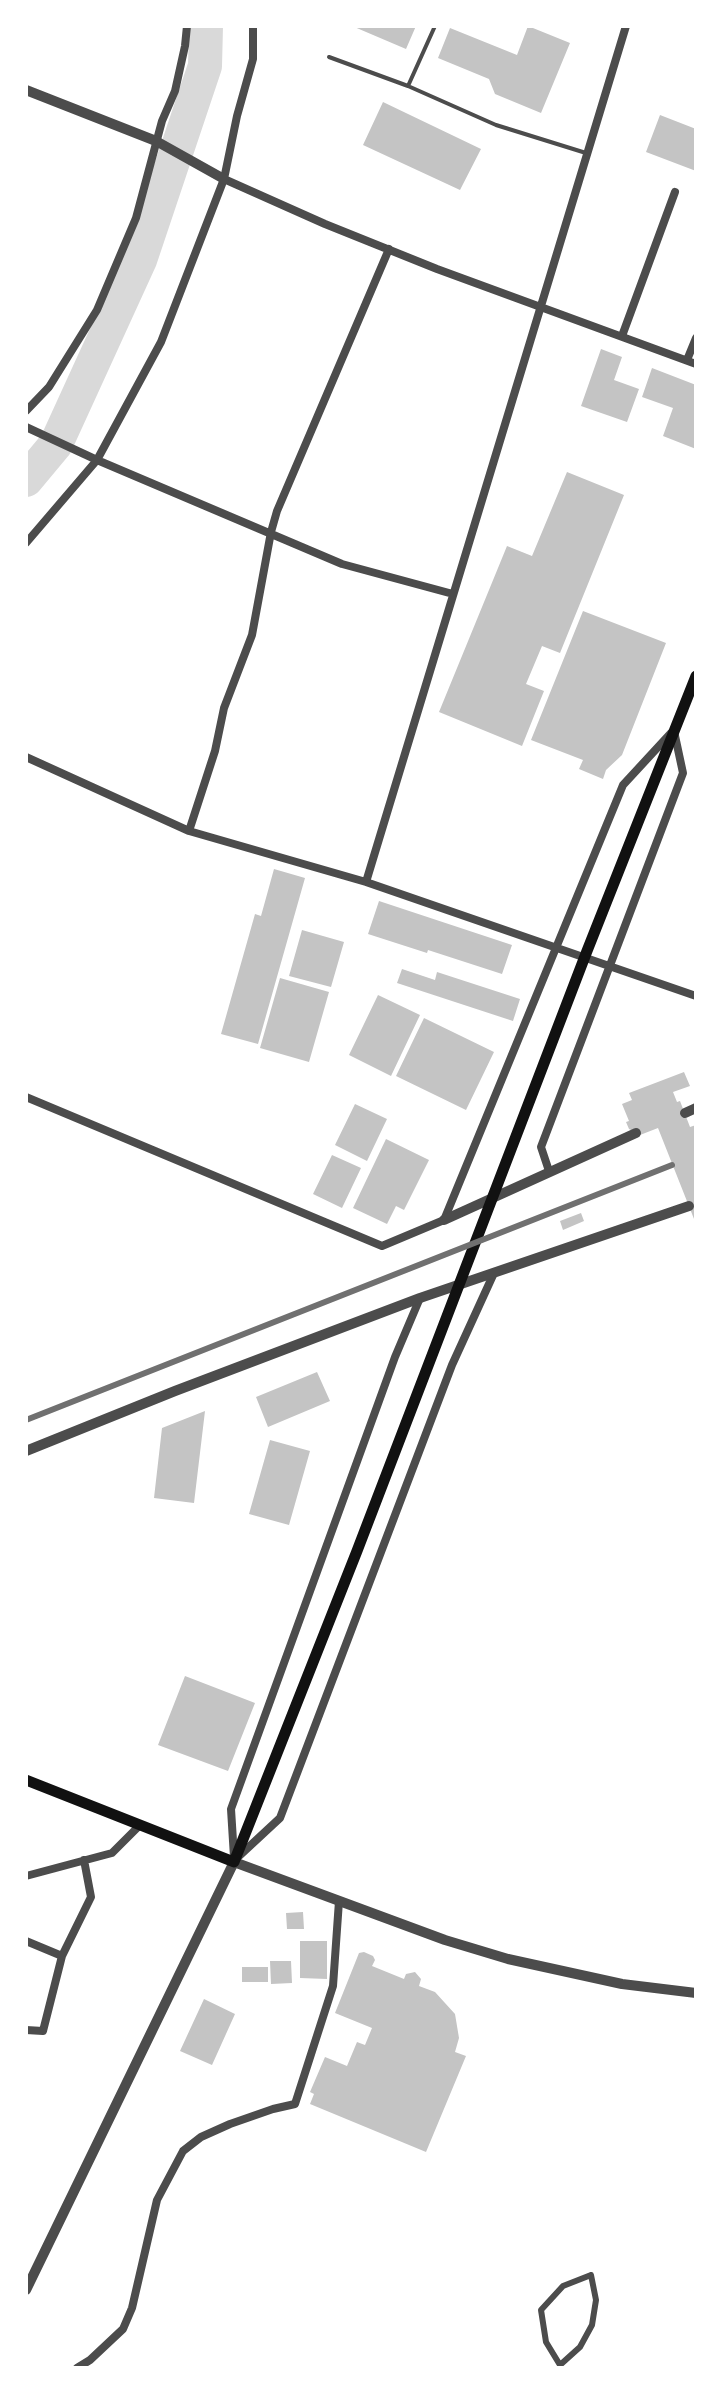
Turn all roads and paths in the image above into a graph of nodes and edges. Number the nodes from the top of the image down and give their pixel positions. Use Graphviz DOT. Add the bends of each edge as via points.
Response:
graph roads {
  1 [pos="187,26"];
  2 [pos="253,26"];
  3 [pos="435,26"];
  4 [pos="623,27"];
  5 [pos="329,57"];
  6 [pos="408,86"];
  7 [pos="26,90"];
  8 [pos="156,141"];
  9 [pos="586,153"];
  10 [pos="224,179"];
  11 [pos="675,192"];
  12 [pos="389,249"];
  13 [pos="540,306"];
  14 [pos="622,336"];
  15 [pos="696,338"];
  16 [pos="692,362"];
  17 [pos="26,411"];
  18 [pos="26,427"];
  19 [pos="97,460"];
  20 [pos="271,532"];
  21 [pos="26,543"];
  22 [pos="453,594"];
  23 [pos="696,676"];
  24 [pos="674,730"];
  25 [pos="26,757"];
  26 [pos="189,831"];
  27 [pos="366,882"];
  28 [pos="556,947"];
  29 [pos="608,966"];
  30 [pos="696,996"];
  31 [pos="26,1097"];
  32 [pos="696,1108"];
  33 [pos="685,1113"];
  34 [pos="636,1133"];
  35 [pos="549,1171"];
  36 [pos="689,1206"];
  37 [pos="444,1220"];
  38 [pos="494,1273"];
  39 [pos="420,1298"];
  40 [pos="26,1451"];
  41 [pos="26,1780"];
  42 [pos="140,1825"];
  43 [pos="84,1860"];
  44 [pos="234,1862"];
  45 [pos="26,1876"];
  46 [pos="339,1901"];
  47 [pos="26,1941"];
  48 [pos="62,1956"];
  49 [pos="696,1993"];
  50 [pos="26,2030"];
  51 [pos="26,2290"];
  52 [pos="560,2365"];
  53 [pos="77,2368"];
  1 -- 8 [label="street" via="175,91"];
  2 -- 10 [label="street" via="253,59"];
  3 -- 6 [label="lane"];
  4 -- 9 [label="street"];
  5 -- 6 [label="lane"];
  6 -- 9 [label="lane" via="496,125"];
  7 -- 8 [label="street"];
  8 -- 10 [label="street"];
  8 -- 17 [label="street" via="136,218 97,310 49,387"];
  9 -- 13 [label="street"];
  10 -- 12 [label="street"];
  10 -- 19 [label="street" via="161,342"];
  11 -- 14 [label="street"];
  12 -- 13 [label="street"];
  12 -- 20 [label="street"];
  13 -- 14 [label="street"];
  13 -- 22 [label="street"];
  14 -- 16 [label="street"];
  15 -- 16 [label="street"];
  18 -- 19 [label="street"];
  19 -- 20 [label="street"];
  19 -- 21 [label="street"];
  20 -- 22 [label="street" via="342,564"];
  20 -- 26 [label="street" via="252,635 224,708"];
  22 -- 27 [label="street"];
  23 -- 24 [label="main road"];
  24 -- 28 [label="street" via="623,785"];
  24 -- 29 [label="street" via="683,773"];
  24 -- 44 [label="main road"];
  25 -- 26 [label="street"];
  26 -- 27 [label="street"];
  27 -- 28 [label="street"];
  28 -- 29 [label="street"];
  28 -- 37 [label="street"];
  29 -- 30 [label="street"];
  29 -- 35 [label="street" via="541,1147"];
  31 -- 37 [label="street" via="382,1246"];
  32 -- 33 [label="street"];
  34 -- 35 [label="street"];
  35 -- 37 [label="street"];
  36 -- 38 [label="street"];
  38 -- 39 [label="street"];
  38 -- 44 [label="street" via="452,1365 280,1818"];
  39 -- 40 [label="street"];
  39 -- 44 [label="street" via="231,1809"];
  41 -- 42 [label="main road"];
  42 -- 43 [label="street" via="112,1853"];
  42 -- 44 [label="main road"];
  43 -- 45 [label="street"];
  43 -- 48 [label="street" via="91,1897"];
  44 -- 46 [label="street"];
  44 -- 51 [label="street"];
  46 -- 49 [label="street" via="508,1959 622,1984"];
  46 -- 53 [label="street" via="333,1986 295,2104 230,2124 183,2151 157,2200 123,2329"];
  47 -- 48 [label="street"];
  48 -- 50 [label="street" via="43,2031"];
  52 -- 52 [label="street" via="546,2342 541,2310 563,2286 591,2275 596,2300 592,2325 580,2347"];
}
